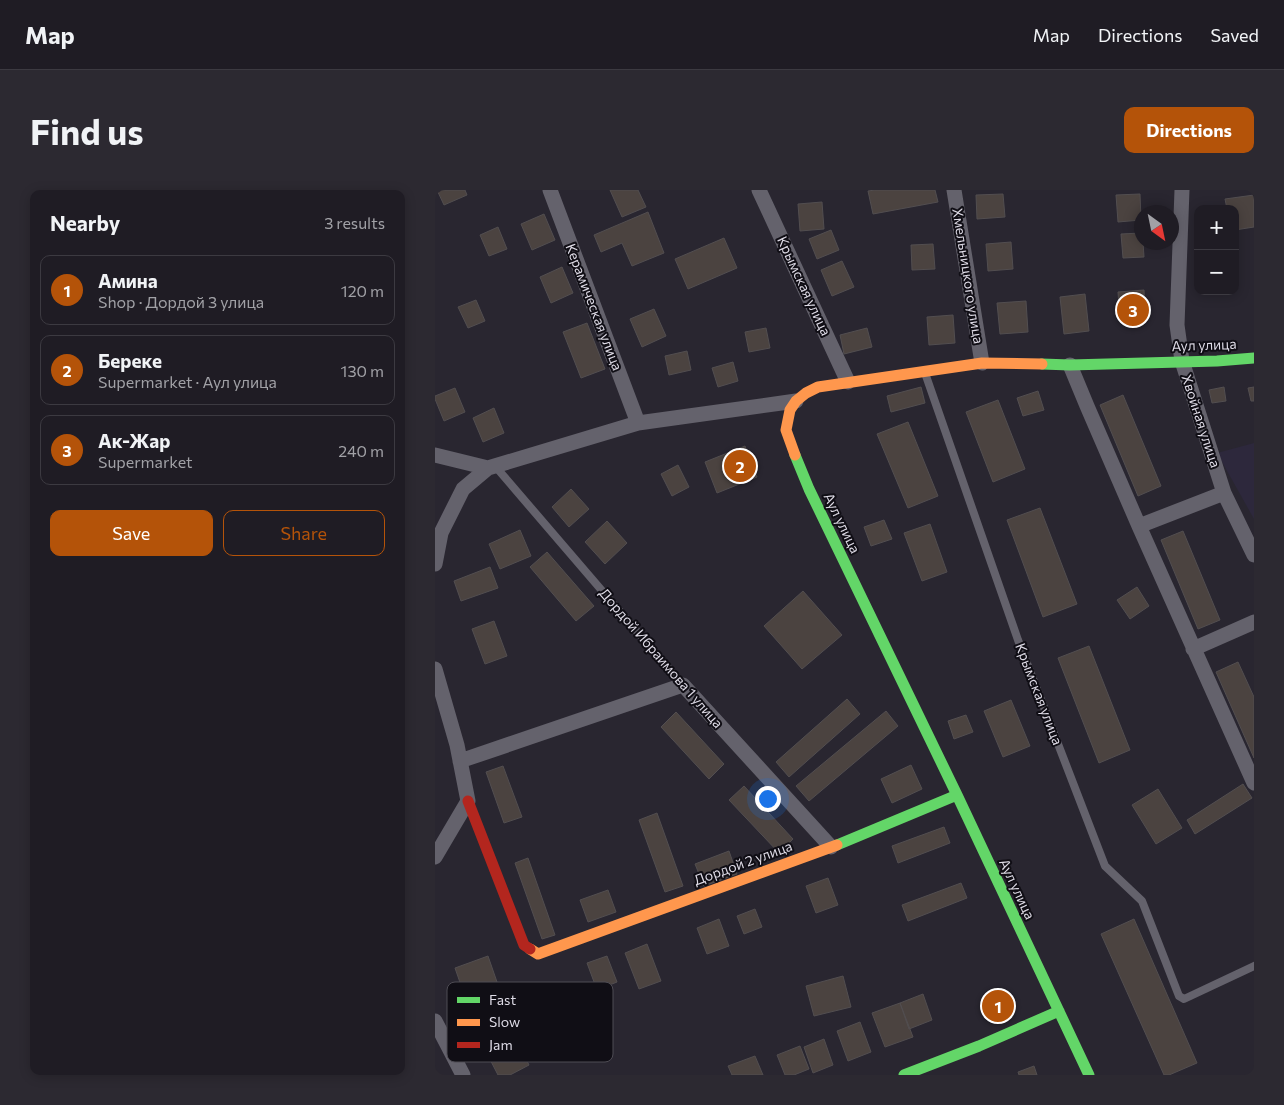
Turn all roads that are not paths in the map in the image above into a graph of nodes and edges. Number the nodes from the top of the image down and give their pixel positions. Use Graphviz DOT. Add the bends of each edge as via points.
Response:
graph roads {
  1 [pos="549,190"];
  2 [pos="759,190"];
  3 [pos="954,190"];
  4 [pos="1182,190"];
  5 [pos="1254,358"];
  6 [pos="1182,361"];
  7 [pos="982,363"];
  8 [pos="1071,365"];
  9 [pos="925,371"];
  10 [pos="848,382"];
  11 [pos="796,401"];
  12 [pos="638,423"];
  13 [pos="435,455"];
  14 [pos="492,467"];
  15 [pos="1225,493"];
  16 [pos="1139,526"];
  17 [pos="1254,555"];
  18 [pos="435,564"];
  19 [pos="1254,622"];
  20 [pos="1193,649"];
  21 [pos="435,669"];
  22 [pos="683,685"];
  23 [pos="460,761"];
  24 [pos="1254,783"];
  25 [pos="957,795"];
  26 [pos="468,801"];
  27 [pos="831,847"];
  28 [pos="435,857"];
  29 [pos="1254,966"];
  30 [pos="1059,1012"];
  31 [pos="435,1021"];
  32 [pos="447,1044"];
  33 [pos="456,1062"];
  34 [pos="463,1075"];
  35 [pos="904,1075"];
  36 [pos="1089,1075"];
  1 -- 12 [label="street, Керамическая улица"];
  2 -- 10 [label="street, Крымская улица"];
  3 -- 7 [label="street, Хмельницкого улица"];
  4 -- 6 [label="street, Хвойная улица" via="1177,325"];
  5 -- 6 [label="main road, Аул улица"];
  6 -- 8 [label="main road, Аул улица"];
  6 -- 15 [label="street, Хвойная улица"];
  7 -- 8 [label="main road, Аул улица"];
  7 -- 9 [label="main road, Аул улица"];
  8 -- 16 [label="street"];
  9 -- 10 [label="main road, Аул улица"];
  9 -- 29 [label="lane, Крымская улица" via="1018,640 1105,866 1142,901 1179,996 1183,999"];
  10 -- 11 [label="main road, Аул улица" via="818,387"];
  11 -- 12 [label="street"];
  11 -- 25 [label="main road, Аул улица" via="787,419 789,440 813,498"];
  12 -- 14 [label="street"];
  13 -- 14 [label="street"];
  14 -- 18 [label="street" via="463,489 441,533"];
  14 -- 22 [label="lane, Дордой Ибраимова 1 улица"];
  15 -- 16 [label="street"];
  15 -- 17 [label="street, Хвойная улица"];
  16 -- 20 [label="street"];
  19 -- 20 [label="street"];
  20 -- 24 [label="street"];
  21 -- 23 [label="street"];
  22 -- 23 [label="street"];
  22 -- 27 [label="street, Дордой Ибраимова 1 улица"];
  23 -- 26 [label="street"];
  25 -- 27 [label="main road, Дордой 2 улица"];
  25 -- 30 [label="main road, Аул улица"];
  26 -- 27 [label="main road, Дордой 2 улица" via="524,945 538,954"];
  26 -- 28 [label="street"];
  30 -- 35 [label="main road"];
  30 -- 36 [label="main road, Аул улица"];
  31 -- 32 [label="street"];
  33 -- 34 [label="street"];
}
